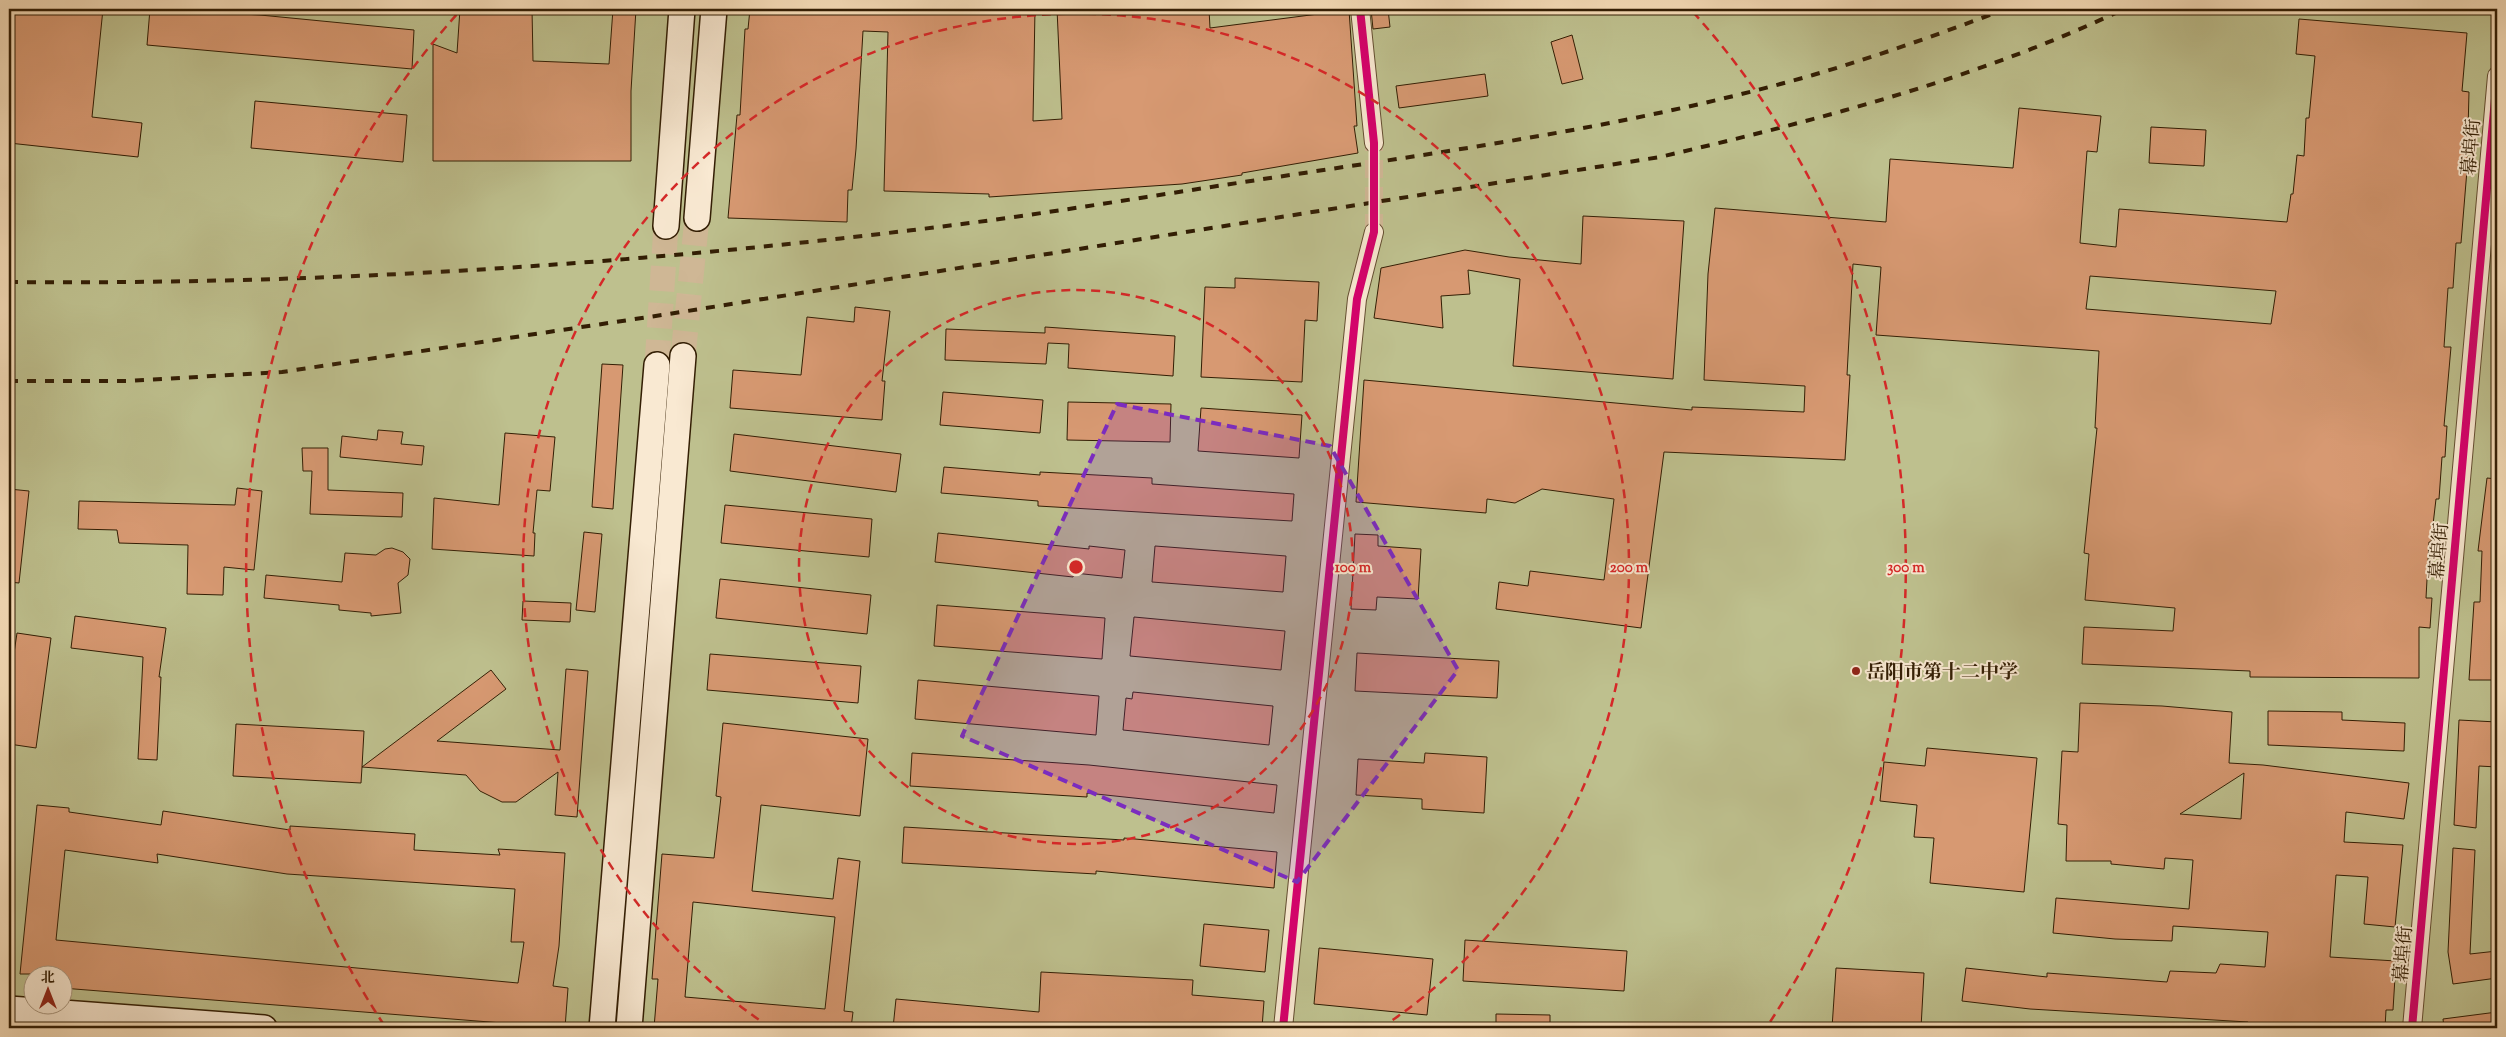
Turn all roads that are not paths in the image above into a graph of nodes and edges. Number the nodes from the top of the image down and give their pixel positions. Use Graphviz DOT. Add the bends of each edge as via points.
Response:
graph roads {
  1 [pos="682,9"];
  2 [pos="714,9"];
  3 [pos="1360,9"];
  4 [pos="2497,76"];
  5 [pos="1374,143"];
  6 [pos="697,218"];
  7 [pos="666,226"];
  8 [pos="1374,232"];
  9 [pos="683,356"];
  10 [pos="656,364"];
  11 [pos="9,1009"];
  12 [pos="264,1028"];
  13 [pos="602,1028"];
  14 [pos="629,1028"];
  15 [pos="1283,1028"];
  16 [pos="2412,1028"];
  1 -- 7 [label="main road"];
  2 -- 6 [label="main road"];
  3 -- 5 [label="street"];
  4 -- 16 [label="street, 幕埠街"];
  8 -- 15 [label="street" via="1357,300"];
  9 -- 14 [label="main road"];
  10 -- 13 [label="main road"];
  11 -- 12 [label="main road"];
}
